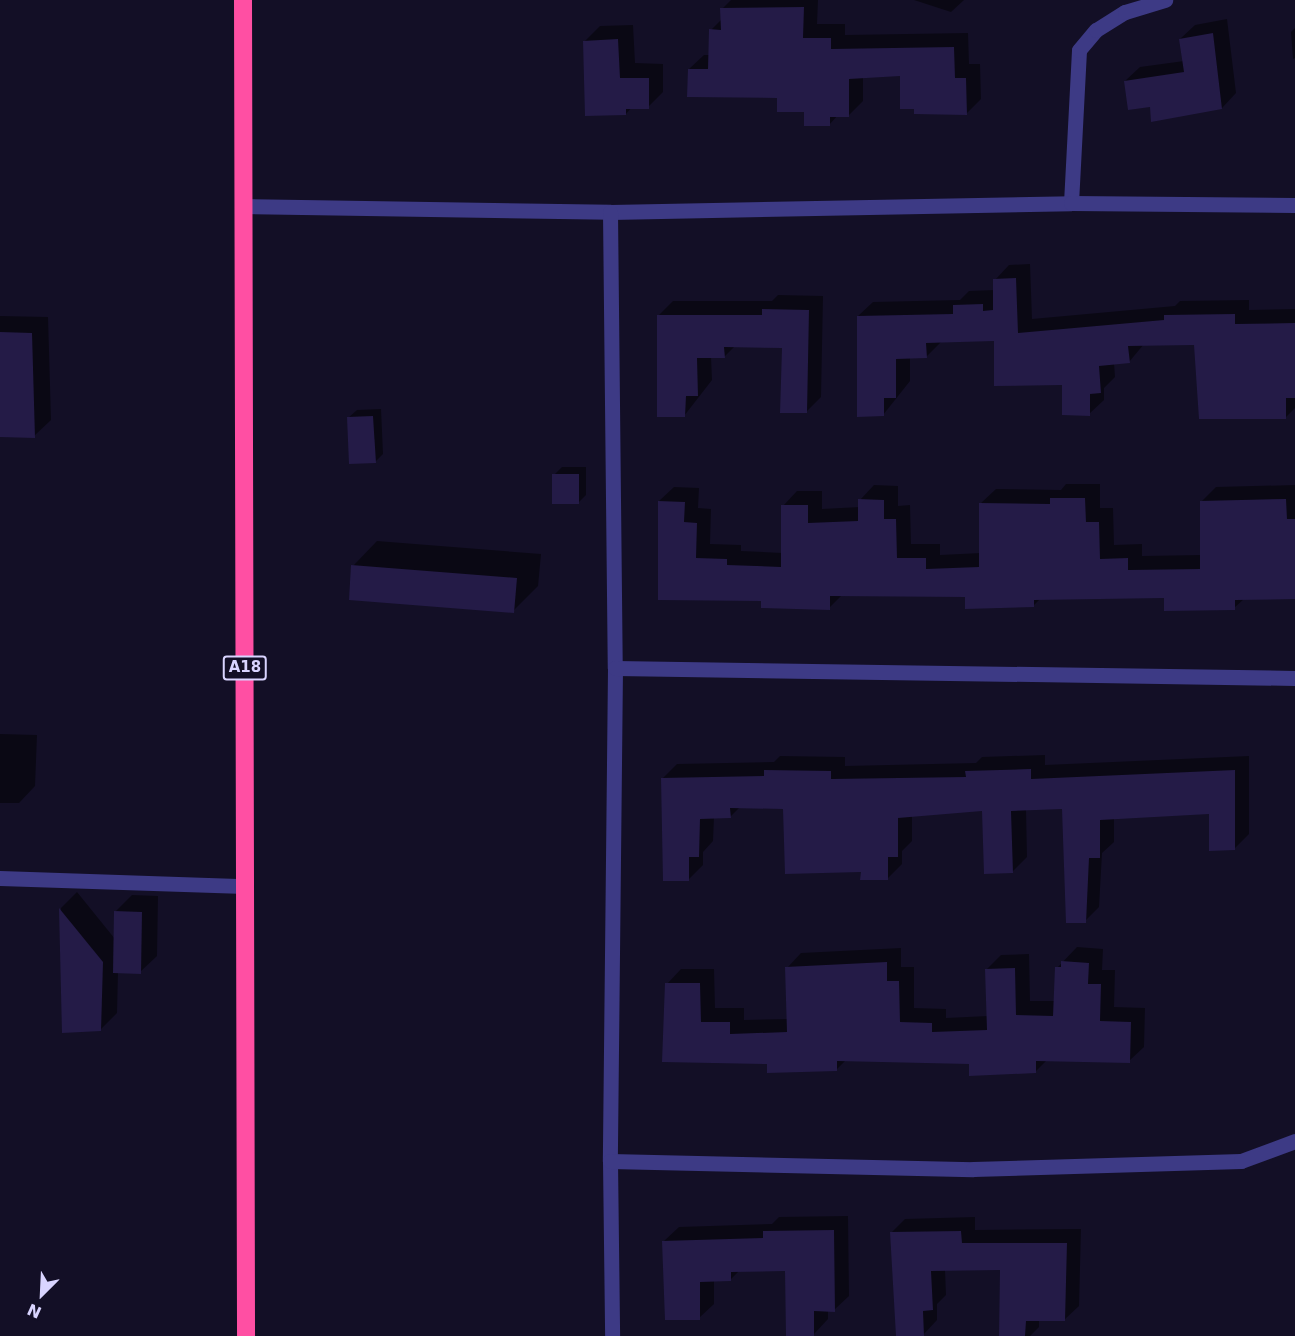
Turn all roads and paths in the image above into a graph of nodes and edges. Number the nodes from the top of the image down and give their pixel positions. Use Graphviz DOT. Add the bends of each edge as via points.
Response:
graph roads {
  1 [pos="243,0"];
  2 [pos="1165,0"];
  3 [pos="1071,203"];
  4 [pos="1295,204"];
  5 [pos="244,206"];
  6 [pos="610,212"];
  7 [pos="615,669"];
  8 [pos="1295,678"];
  9 [pos="0,878"];
  10 [pos="245,886"];
  11 [pos="1295,1140"];
  12 [pos="609,1161"];
  13 [pos="246,1336"];
  14 [pos="612,1336"];
  1 -- 5 [label="highway, A18"];
  2 -- 3 [label="street" via="1125,12 1096,30 1079,50"];
  3 -- 4 [label="street"];
  3 -- 6 [label="street"];
  5 -- 6 [label="street"];
  5 -- 10 [label="highway, A18"];
  6 -- 7 [label="street"];
  7 -- 8 [label="street"];
  7 -- 12 [label="street"];
  9 -- 10 [label="street"];
  10 -- 13 [label="highway, A18"];
  11 -- 12 [label="street" via="1241,1161 974,1169"];
  12 -- 14 [label="street"];
}
